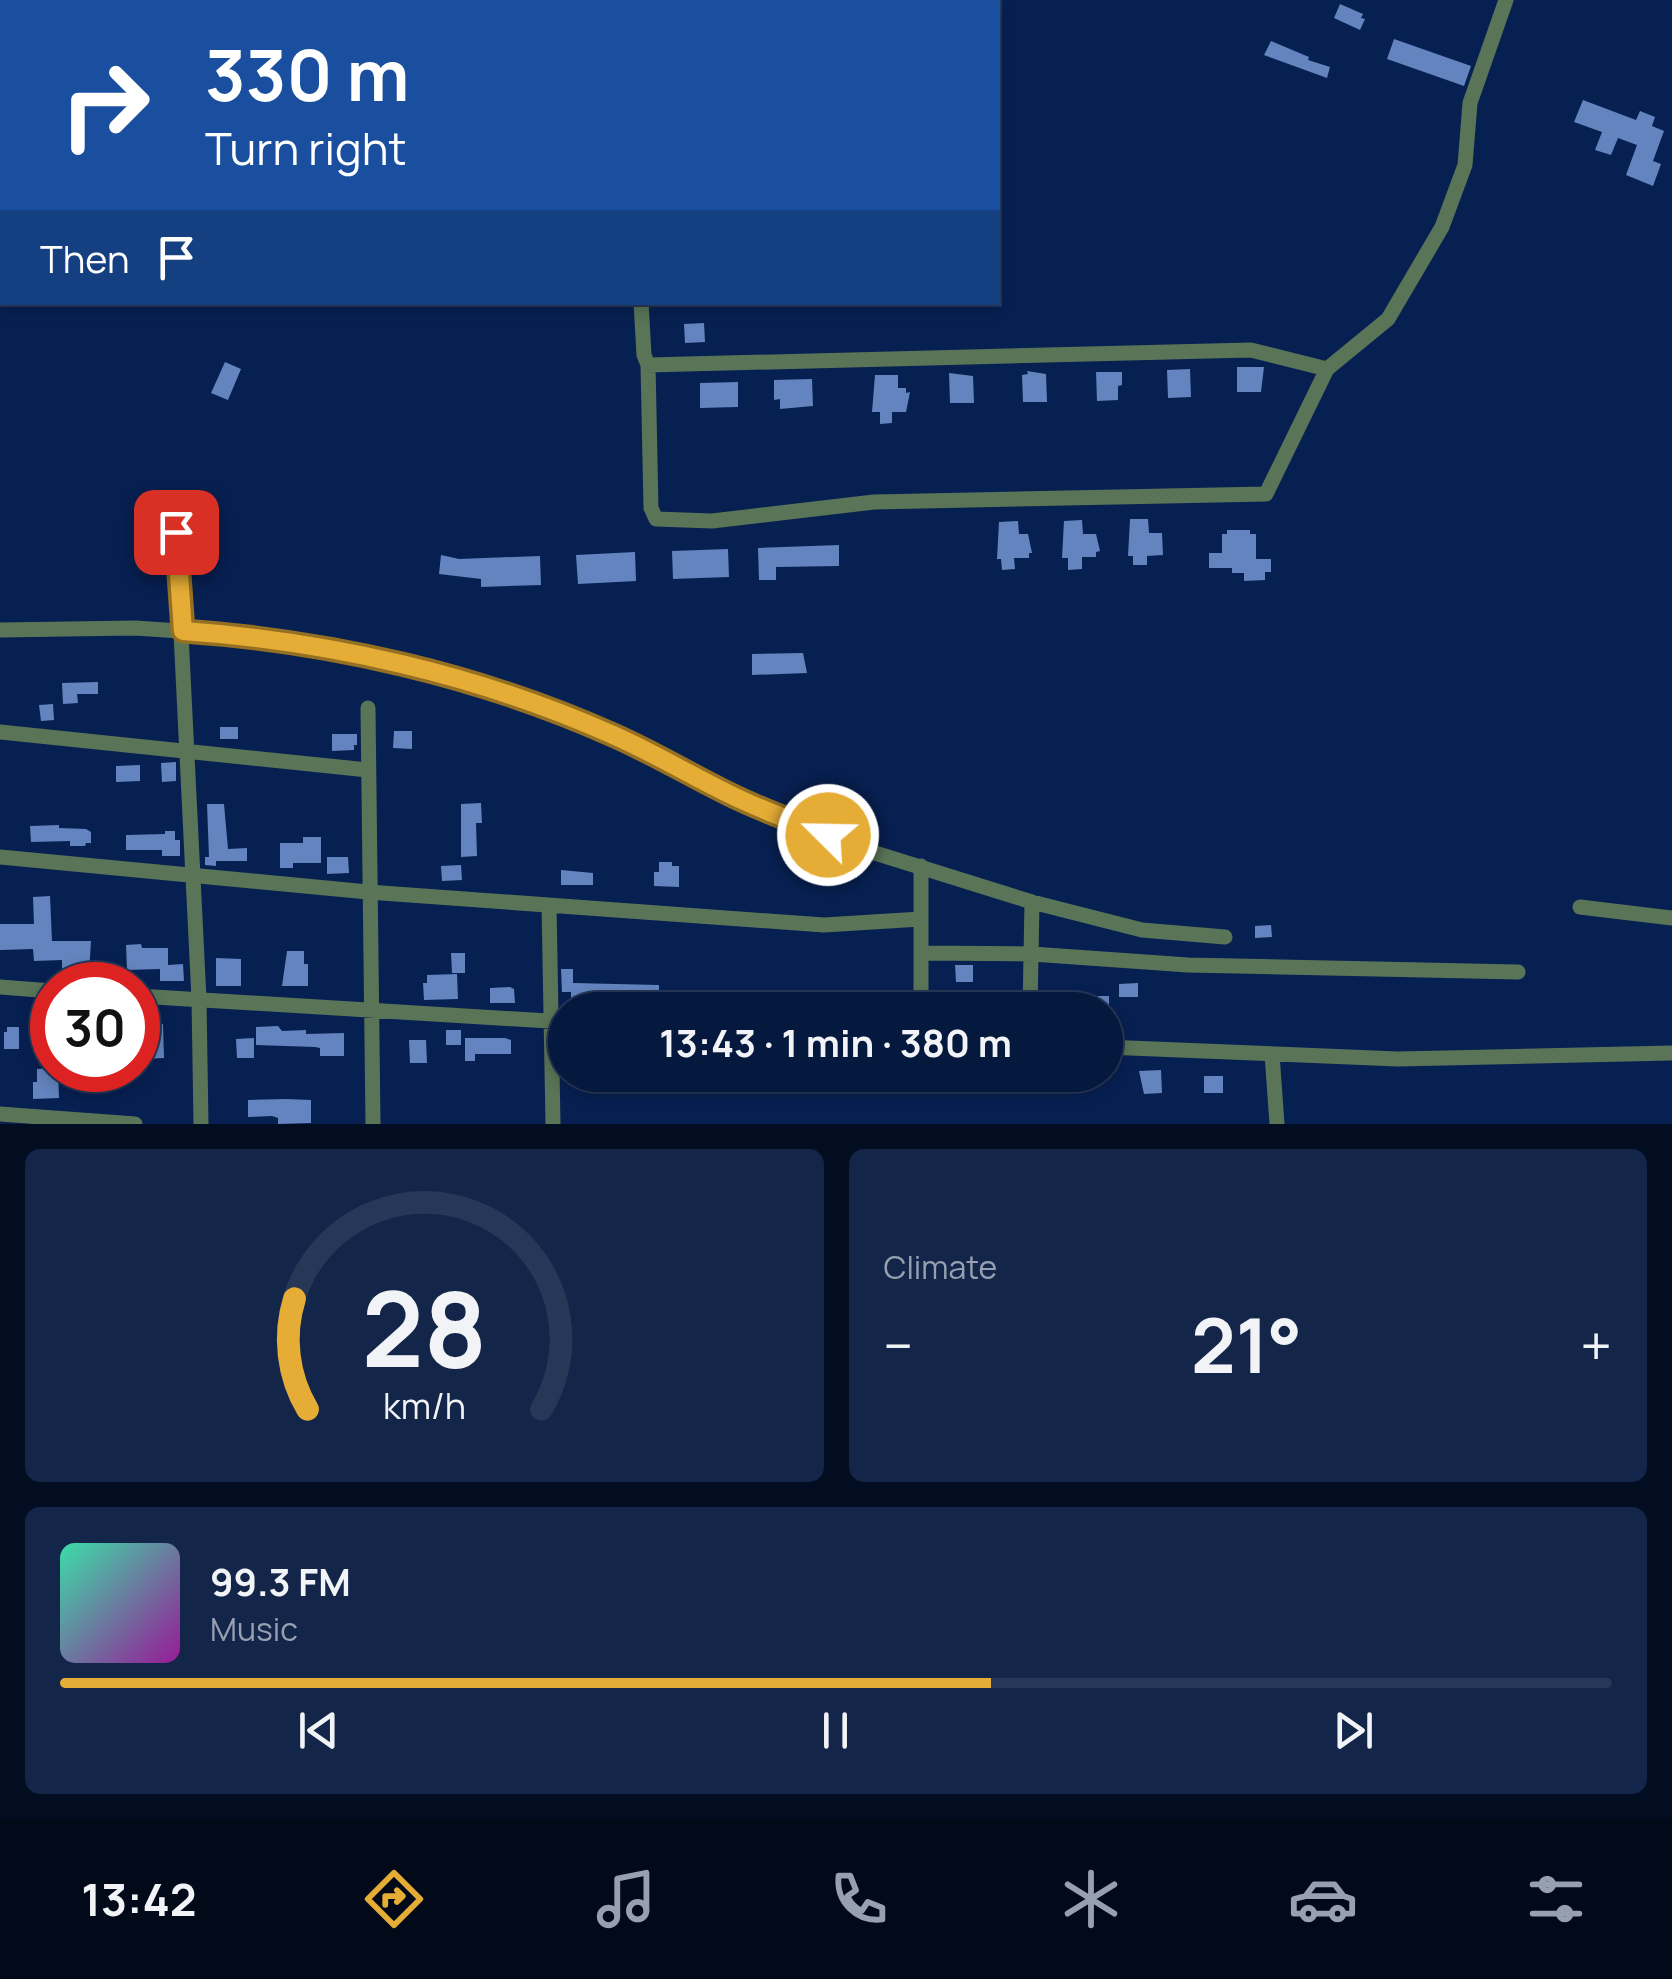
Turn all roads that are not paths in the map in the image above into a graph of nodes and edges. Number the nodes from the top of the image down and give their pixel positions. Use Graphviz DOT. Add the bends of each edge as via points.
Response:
graph roads {
  1 [pos="1506,0"];
  2 [pos="642,305"];
  3 [pos="648,366"];
  4 [pos="1327,369"];
  5 [pos="176,532"];
  6 [pos="0,630"];
  7 [pos="183,631"];
  8 [pos="368,708"];
  9 [pos="0,732"];
  10 [pos="188,751"];
  11 [pos="368,770"];
  12 [pos="0,857"];
  13 [pos="922,866"];
  14 [pos="193,876"];
  15 [pos="368,892"];
  16 [pos="1032,902"];
  17 [pos="550,905"];
  18 [pos="1580,908"];
  19 [pos="921,918"];
  20 [pos="1672,918"];
  21 [pos="1225,937"];
  22 [pos="921,952"];
  23 [pos="1032,954"];
  24 [pos="1518,972"];
  25 [pos="0,987"];
  26 [pos="30,989"];
  27 [pos="552,992"];
  28 [pos="921,992"];
  29 [pos="1031,992"];
  30 [pos="160,997"];
  31 [pos="198,1000"];
  32 [pos="372,1011"];
  33 [pos="548,1021"];
  34 [pos="1123,1048"];
  35 [pos="1672,1053"];
  36 [pos="1272,1054"];
  37 [pos="555,1092"];
  38 [pos="0,1114"];
  39 [pos="136,1124"];
  40 [pos="202,1124"];
  41 [pos="373,1124"];
  42 [pos="553,1124"];
  43 [pos="1276,1124"];
  1 -- 4 [label="street" via="1470,103 1466,165 1442,227 1388,319"];
  2 -- 3 [label="street"];
  3 -- 4 [label="street" via="1250,350"];
  3 -- 4 [label="street" via="656,519 712,520 874,502 1266,494"];
  5 -- 7 [label="street"];
  6 -- 7 [label="street"];
  7 -- 10 [label="street"];
  7 -- 13 [label="street" via="255,636 402,664 516,698 613,735 841,841"];
  8 -- 11 [label="street"];
  9 -- 10 [label="street"];
  10 -- 11 [label="street"];
  10 -- 14 [label="street"];
  11 -- 15 [label="street"];
  12 -- 14 [label="street"];
  13 -- 16 [label="street"];
  13 -- 19 [label="street"];
  14 -- 15 [label="street"];
  14 -- 31 [label="street"];
  15 -- 17 [label="street"];
  15 -- 32 [label="street"];
  16 -- 21 [label="street" via="1142,930"];
  16 -- 23 [label="street"];
  17 -- 19 [label="street" via="824,925"];
  17 -- 27 [label="street"];
  18 -- 20 [label="street"];
  19 -- 22 [label="street"];
  22 -- 23 [label="street"];
  22 -- 28 [label="street"];
  23 -- 24 [label="street" via="1188,965"];
  23 -- 29 [label="street"];
  25 -- 26 [label="street"];
  30 -- 31 [label="street"];
  31 -- 32 [label="street"];
  31 -- 40 [label="street"];
  32 -- 33 [label="street"];
  32 -- 41 [label="street"];
  34 -- 36 [label="street"];
  35 -- 36 [label="street" via="1398,1059"];
  36 -- 43 [label="street"];
  37 -- 42 [label="street"];
  38 -- 39 [label="street"];
}
